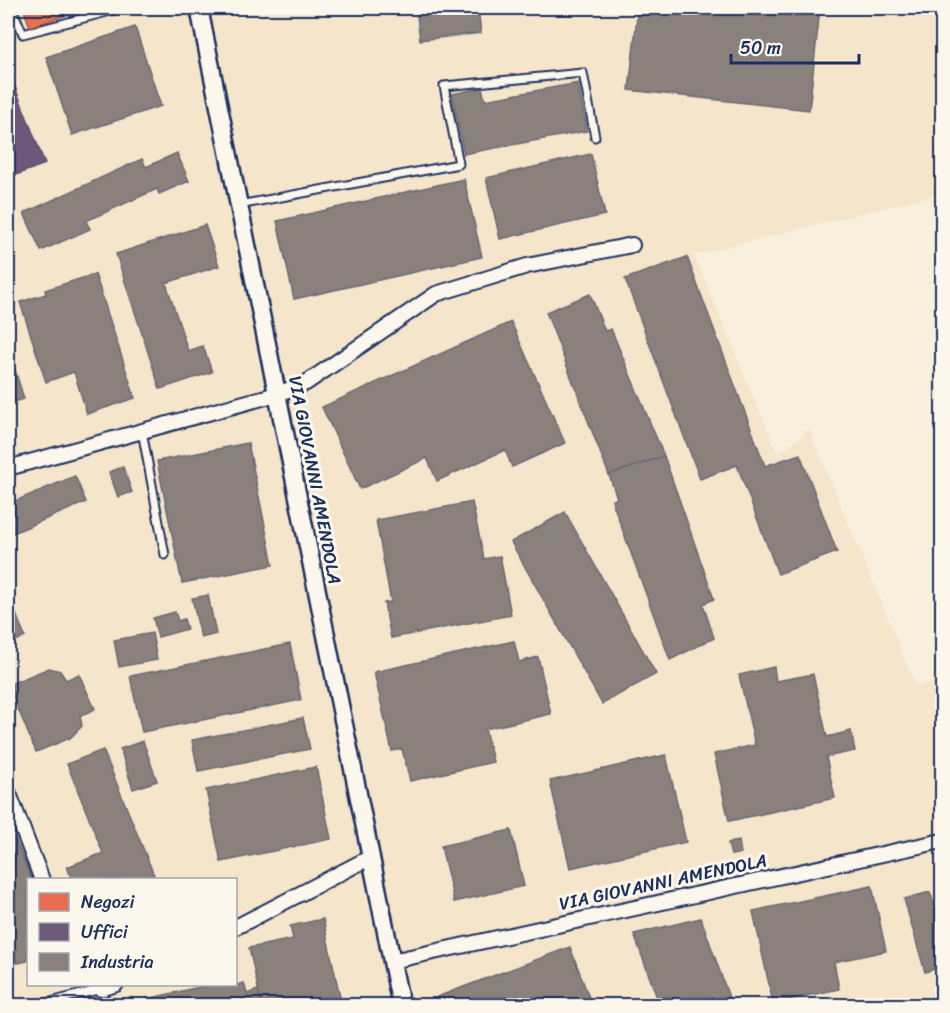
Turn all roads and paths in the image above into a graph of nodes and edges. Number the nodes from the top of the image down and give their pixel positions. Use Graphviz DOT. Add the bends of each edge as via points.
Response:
graph roads {
  1 [pos="12,8"];
  2 [pos="122,8"];
  3 [pos="199,8"];
  4 [pos="595,137"];
  5 [pos="239,205"];
  6 [pos="632,245"];
  7 [pos="277,394"];
  8 [pos="142,431"];
  9 [pos="8,468"];
  10 [pos="165,555"];
  11 [pos="8,791"];
  12 [pos="942,841"];
  13 [pos="371,857"];
  14 [pos="42,878"];
  15 [pos="237,926"];
  16 [pos="392,961"];
  17 [pos="98,987"];
  18 [pos="35,1005"];
  19 [pos="401,1005"];
  1 -- 2 [label="lane" via="23,34"];
  3 -- 5 [label="street, VIA GIOVANNI AMENDOLA"];
  4 -- 5 [label="lane" via="583,73 444,86 459,164"];
  5 -- 7 [label="street, VIA GIOVANNI AMENDOLA"];
  6 -- 7 [label="street" via="527,266 436,294 306,383"];
  7 -- 8 [label="street"];
  7 -- 13 [label="street, VIA GIOVANNI AMENDOLA"];
  8 -- 9 [label="street"];
  8 -- 10 [label="lane"];
  11 -- 14 [label="street"];
  12 -- 16 [label="street, VIA GIOVANNI AMENDOLA"];
  13 -- 15 [label="street"];
  13 -- 16 [label="street, VIA GIOVANNI AMENDOLA"];
  16 -- 19 [label="street, VIA GIOVANNI AMENDOLA"];
  17 -- 18 [label="lane"];
}
